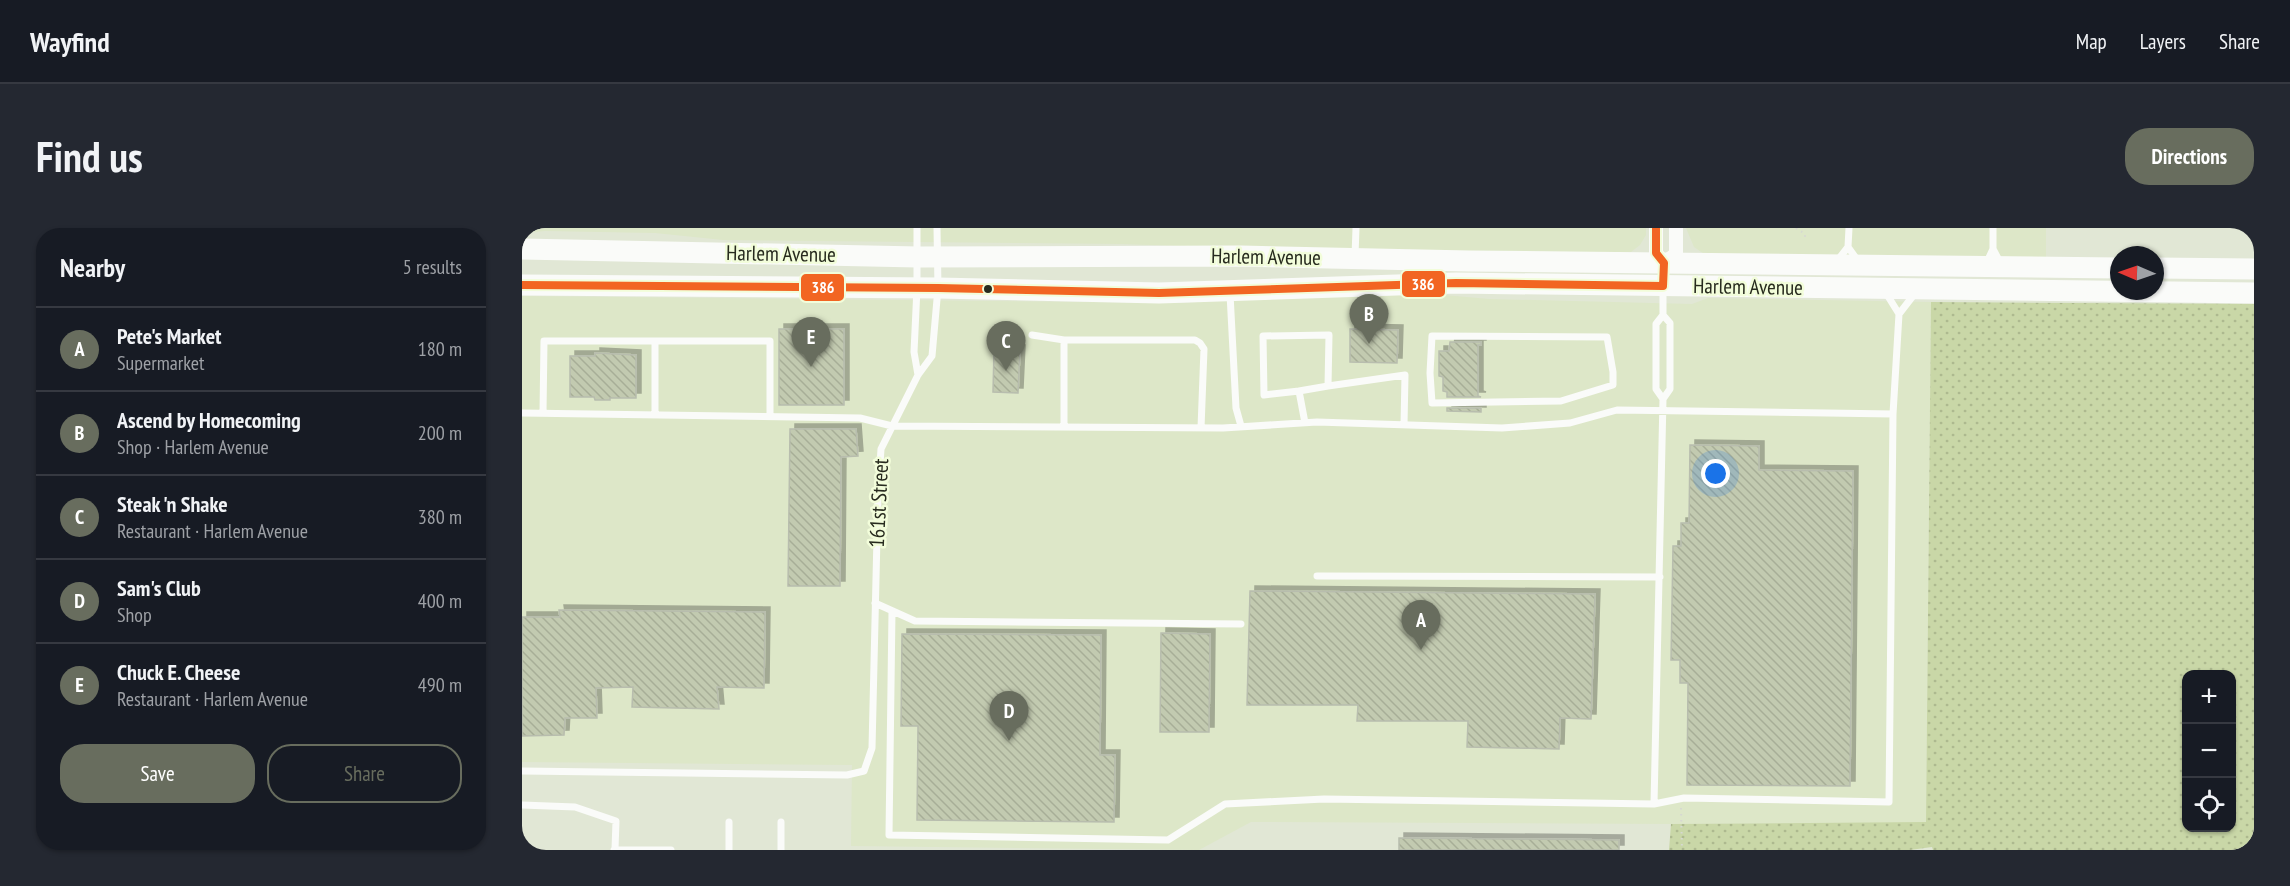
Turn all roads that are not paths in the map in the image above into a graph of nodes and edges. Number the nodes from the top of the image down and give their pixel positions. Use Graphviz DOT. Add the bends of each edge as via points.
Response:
graph roads {
  1 [pos="938,228"];
  2 [pos="1356,228"];
  3 [pos="1656,228"];
  4 [pos="1676,228"];
  5 [pos="1849,228"];
  6 [pos="1993,228"];
  7 [pos="917,231"];
  8 [pos="1848,247"];
  9 [pos="522,249"];
  10 [pos="931,250"];
  11 [pos="1355,258"];
  12 [pos="1993,261"];
  13 [pos="1664,263"];
  14 [pos="1834,265"];
  15 [pos="1862,265"];
  16 [pos="2110,268"];
  17 [pos="2164,268"];
  18 [pos="2254,269"];
  19 [pos="522,285"];
  20 [pos="1662,286"];
  21 [pos="928,288"];
  22 [pos="1883,288"];
  23 [pos="1919,289"];
  24 [pos="1230,291"];
  25 [pos="2254,293"];
  26 [pos="1899,314"];
  27 [pos="1663,315"];
  28 [pos="1032,335"];
  29 [pos="1064,340"];
  30 [pos="655,341"];
  31 [pos="918,375"];
  32 [pos="1328,386"];
  33 [pos="1299,391"];
  34 [pos="1663,399"];
  35 [pos="1502,403"];
  36 [pos="1662,411"];
  37 [pos="522,413"];
  38 [pos="543,413"];
  39 [pos="655,414"];
  40 [pos="1893,414"];
  41 [pos="770,416"];
  42 [pos="1305,423"];
  43 [pos="1404,425"];
  44 [pos="892,426"];
  45 [pos="1241,426"];
  46 [pos="1064,427"];
  47 [pos="1201,428"];
  48 [pos="1317,576"];
  49 [pos="1660,577"];
  50 [pos="876,603"];
  51 [pos="892,611"];
  52 [pos="1241,624"];
  53 [pos="522,771"];
  54 [pos="1654,804"];
  55 [pos="522,806"];
  56 [pos="729,822"];
  57 [pos="781,822"];
  58 [pos="614,850"];
  59 [pos="671,850"];
  60 [pos="729,850"];
  61 [pos="781,850"];
  1 -- 10 [label="lane"];
  2 -- 11 [label="lane"];
  3 -- 13 [label="street" via="1656,253"];
  4 -- 13 [label="street" via="1676,254"];
  5 -- 8 [label="lane"];
  6 -- 12 [label="lane"];
  7 -- 10 [label="lane, 161st Street"];
  8 -- 14 [label="lane"];
  8 -- 15 [label="lane"];
  9 -- 10 [label="main road, Harlem Avenue"];
  10 -- 11 [label="main road, Harlem Avenue"];
  10 -- 21 [label="lane, 161st Street"];
  10 -- 21 [label="lane, 161st Street"];
  11 -- 13 [label="main road, Harlem Avenue"];
  12 -- 15 [label="main road, Harlem Avenue"];
  12 -- 16 [label="main road, Harlem Avenue"];
  13 -- 14 [label="main road, Harlem Avenue"];
  13 -- 20 [label="street"];
  14 -- 15 [label="main road, Harlem Avenue"];
  17 -- 18 [label="main road"];
  19 -- 21 [label="main road, Harlem Avenue"];
  20 -- 22 [label="main road, Harlem Avenue"];
  20 -- 24 [label="main road, Harlem Avenue" via="1456,283"];
  20 -- 27 [label="lane"];
  21 -- 24 [label="main road, Harlem Avenue"];
  21 -- 31 [label="lane, 161st Street" via="914,352"];
  21 -- 31 [label="lane, 161st Street" via="932,356"];
  22 -- 23 [label="main road, Harlem Avenue"];
  22 -- 26 [label="lane"];
  23 -- 25 [label="main road, Harlem Avenue"];
  23 -- 26 [label="lane"];
  24 -- 45 [label="lane" via="1236,408"];
  26 -- 40 [label="lane"];
  27 -- 34 [label="lane" via="1656,324 1656,389"];
  27 -- 34 [label="lane" via="1670,323 1670,389"];
  28 -- 29 [label="lane"];
  29 -- 46 [label="lane"];
  29 -- 47 [label="lane" via="1200,343 1204,350"];
  30 -- 38 [label="lane" via="544,341"];
  30 -- 39 [label="lane"];
  30 -- 41 [label="lane" via="771,341"];
  31 -- 44 [label="lane, 161st Street"];
  32 -- 33 [label="lane"];
  32 -- 33 [label="lane" via="1329,335 1263,336 1264,395"];
  32 -- 43 [label="lane" via="1405,375"];
  33 -- 42 [label="lane"];
  34 -- 36 [label="lane"];
  35 -- 35 [label="lane" via="1432,403 1432,336 1607,337 1613,385 1561,401"];
  36 -- 40 [label="lane"];
  36 -- 43 [label="lane" via="1617,410 1570,423 1502,428"];
  36 -- 49 [label="lane"];
  37 -- 38 [label="lane"];
  38 -- 39 [label="lane"];
  39 -- 41 [label="lane"];
  40 -- 54 [label="lane" via="1890,801 1680,798"];
  41 -- 44 [label="lane" via="860,418"];
  42 -- 43 [label="lane"];
  42 -- 45 [label="lane"];
  44 -- 46 [label="lane"];
  44 -- 50 [label="lane, 161st Street" via="881,449"];
  45 -- 47 [label="lane"];
  46 -- 47 [label="lane"];
  48 -- 49 [label="lane"];
  49 -- 54 [label="lane"];
  50 -- 51 [label="lane"];
  50 -- 53 [label="lane, 161st Street" via="872,747 864,771 847,775"];
  51 -- 52 [label="lane" via="915,621"];
  51 -- 54 [label="lane" via="889,835 1168,840 1225,804 1324,799"];
  55 -- 58 [label="lane" via="575,807 616,821"];
  56 -- 60 [label="lane"];
  57 -- 61 [label="lane"];
  58 -- 59 [label="lane"];
}
